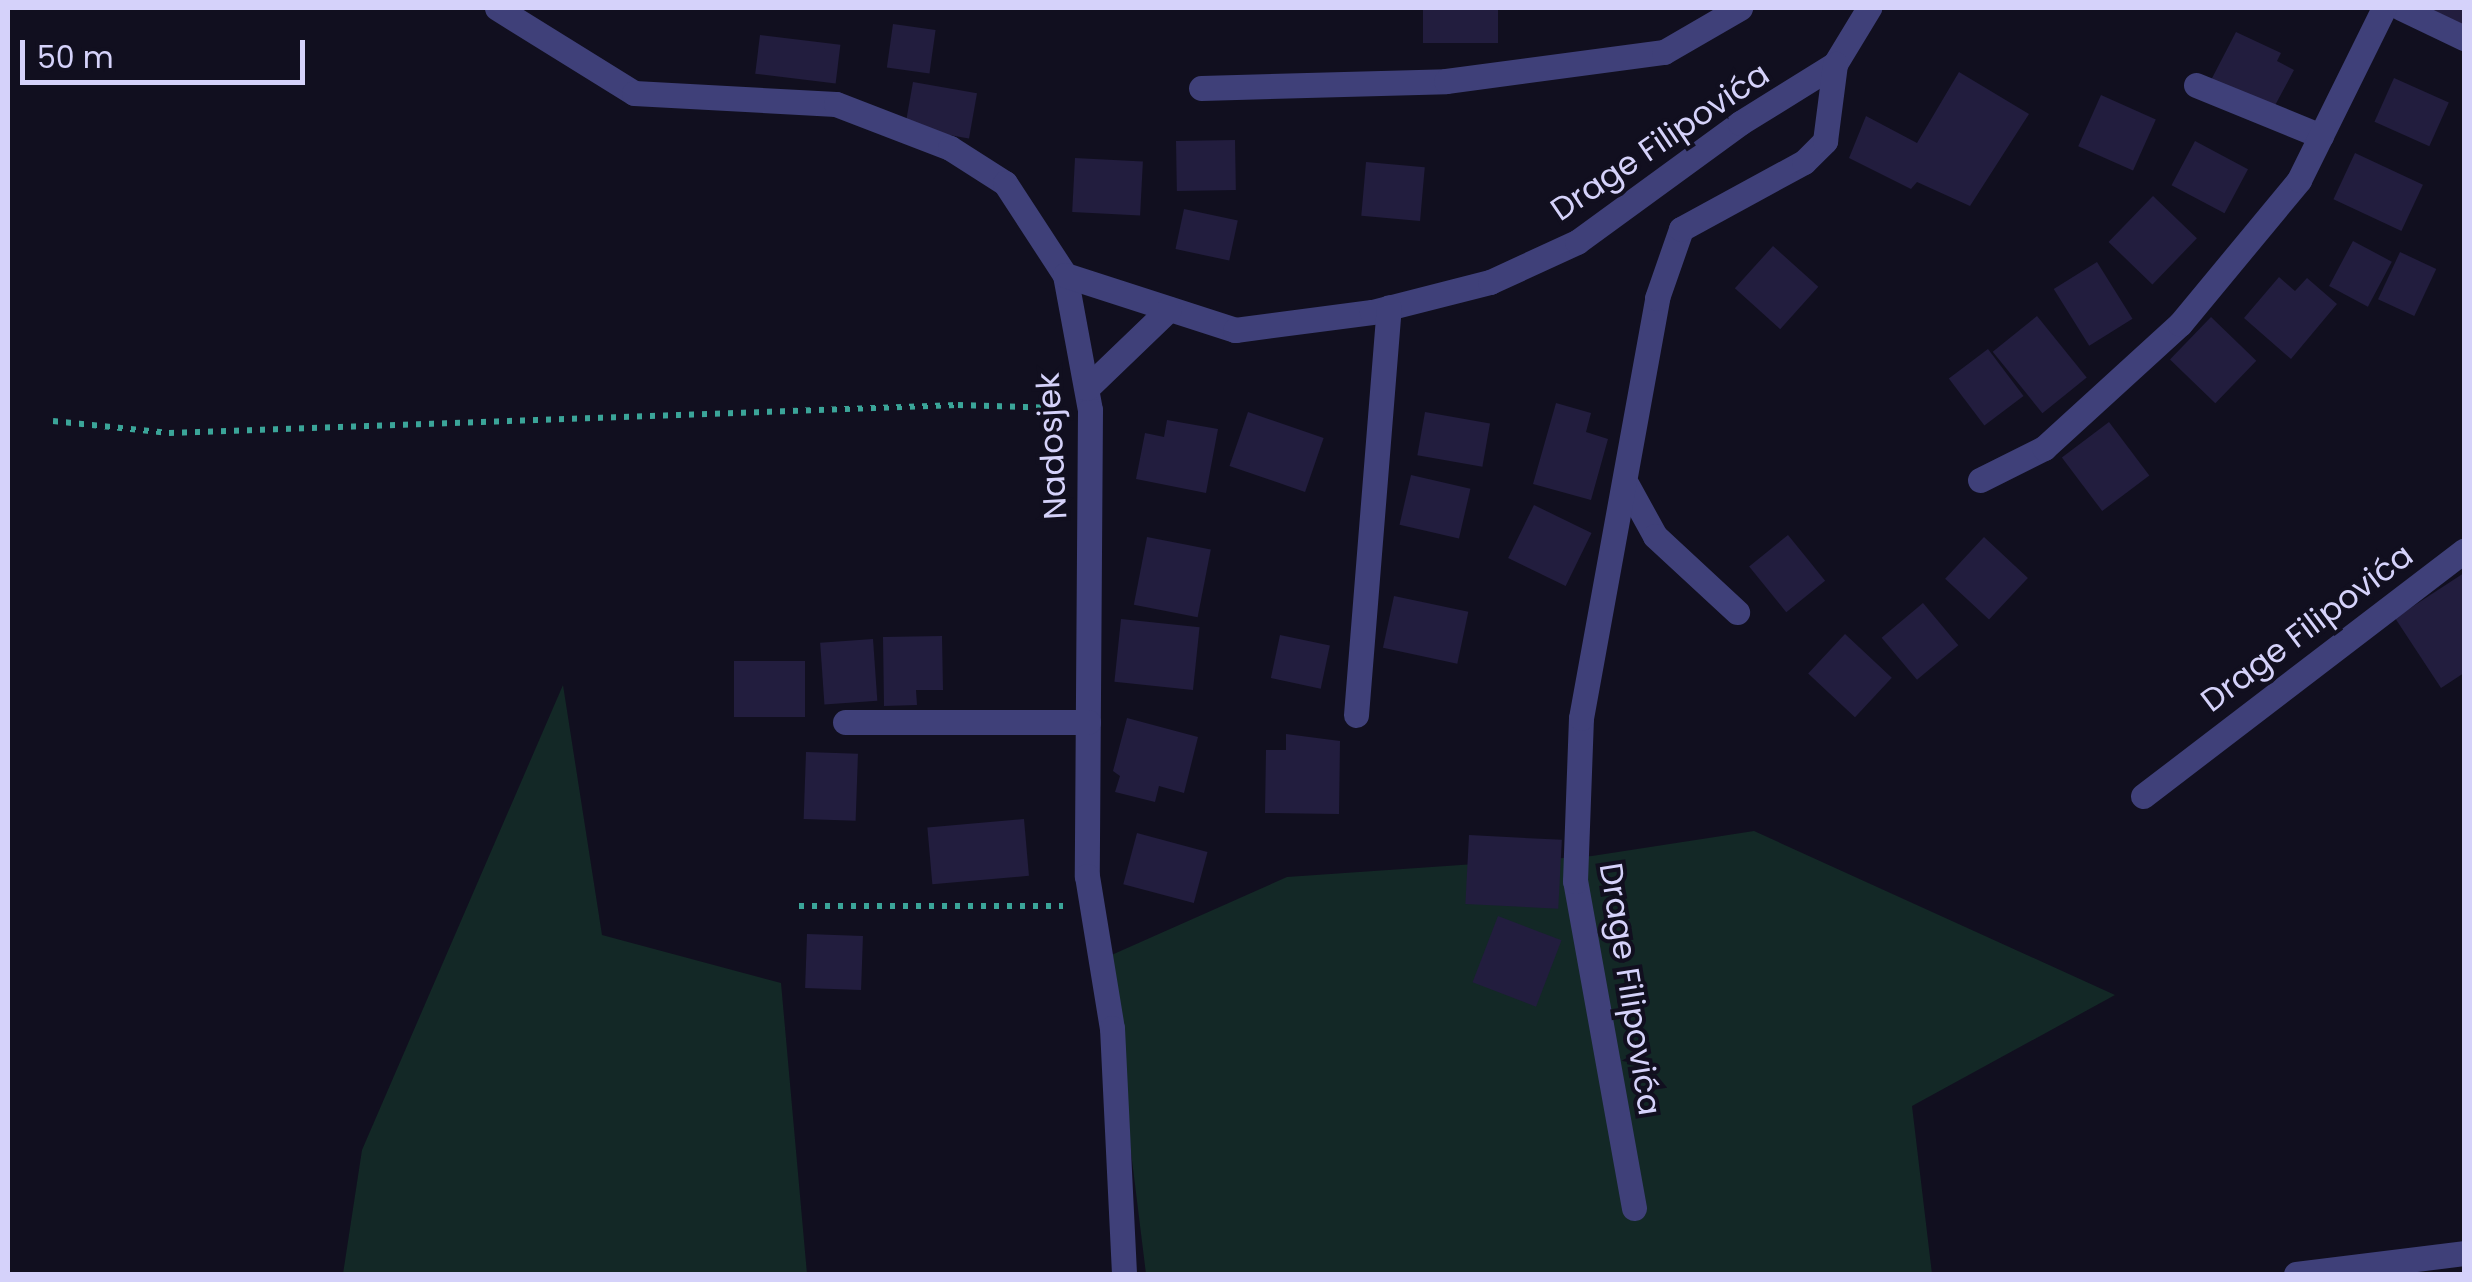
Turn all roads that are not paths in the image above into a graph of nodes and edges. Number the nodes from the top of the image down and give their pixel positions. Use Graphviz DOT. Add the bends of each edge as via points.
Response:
graph roads {
  1 [pos="498,8"];
  2 [pos="1740,8"];
  3 [pos="1870,8"];
  4 [pos="2384,8"];
  5 [pos="2401,8"];
  6 [pos="2464,38"];
  7 [pos="1835,64"];
  8 [pos="2196,84"];
  9 [pos="1201,88"];
  10 [pos="2321,136"];
  11 [pos="1065,275"];
  12 [pos="1389,308"];
  13 [pos="1169,310"];
  14 [pos="1088,399"];
  15 [pos="1980,480"];
  16 [pos="1627,485"];
  17 [pos="2464,552"];
  18 [pos="1737,612"];
  19 [pos="1356,715"];
  20 [pos="846,722"];
  21 [pos="1088,722"];
  22 [pos="2143,796"];
  23 [pos="1634,1208"];
  24 [pos="2464,1253"];
  25 [pos="2369,1269"];
  26 [pos="1124,1274"];
  27 [pos="2296,1274"];
  1 -- 11 [label="street, Nadosjek" via="634,93 836,104 950,148 1005,183"];
  2 -- 9 [label="street" via="1664,52 1446,81"];
  3 -- 7 [label="street, Drage Filipovića"];
  4 -- 10 [label="street"];
  5 -- 6 [label="street"];
  7 -- 12 [label="street, Drage Filipovića" via="1576,242 1490,282"];
  7 -- 16 [label="street, Drage Filipovića" via="1825,141 1804,162 1681,228 1657,298"];
  8 -- 10 [label="street"];
  10 -- 15 [label="street" via="2299,180 2180,324 2044,448"];
  11 -- 13 [label="street, Drage Filipovića"];
  11 -- 14 [label="street, Nadosjek"];
  12 -- 13 [label="street, Drage Filipovića" via="1235,330"];
  12 -- 19 [label="street"];
  13 -- 14 [label="street"];
  14 -- 21 [label="street, Nadosjek"];
  16 -- 18 [label="street" via="1655,536"];
  16 -- 23 [label="street, Drage Filipovića" via="1581,718 1576,881"];
  17 -- 22 [label="street, Drage Filipovića"];
  20 -- 21 [label="street"];
  21 -- 26 [label="street, Nadosjek" via="1092,906 1112,1028"];
  24 -- 25 [label="street"];
  25 -- 27 [label="street"];
}
